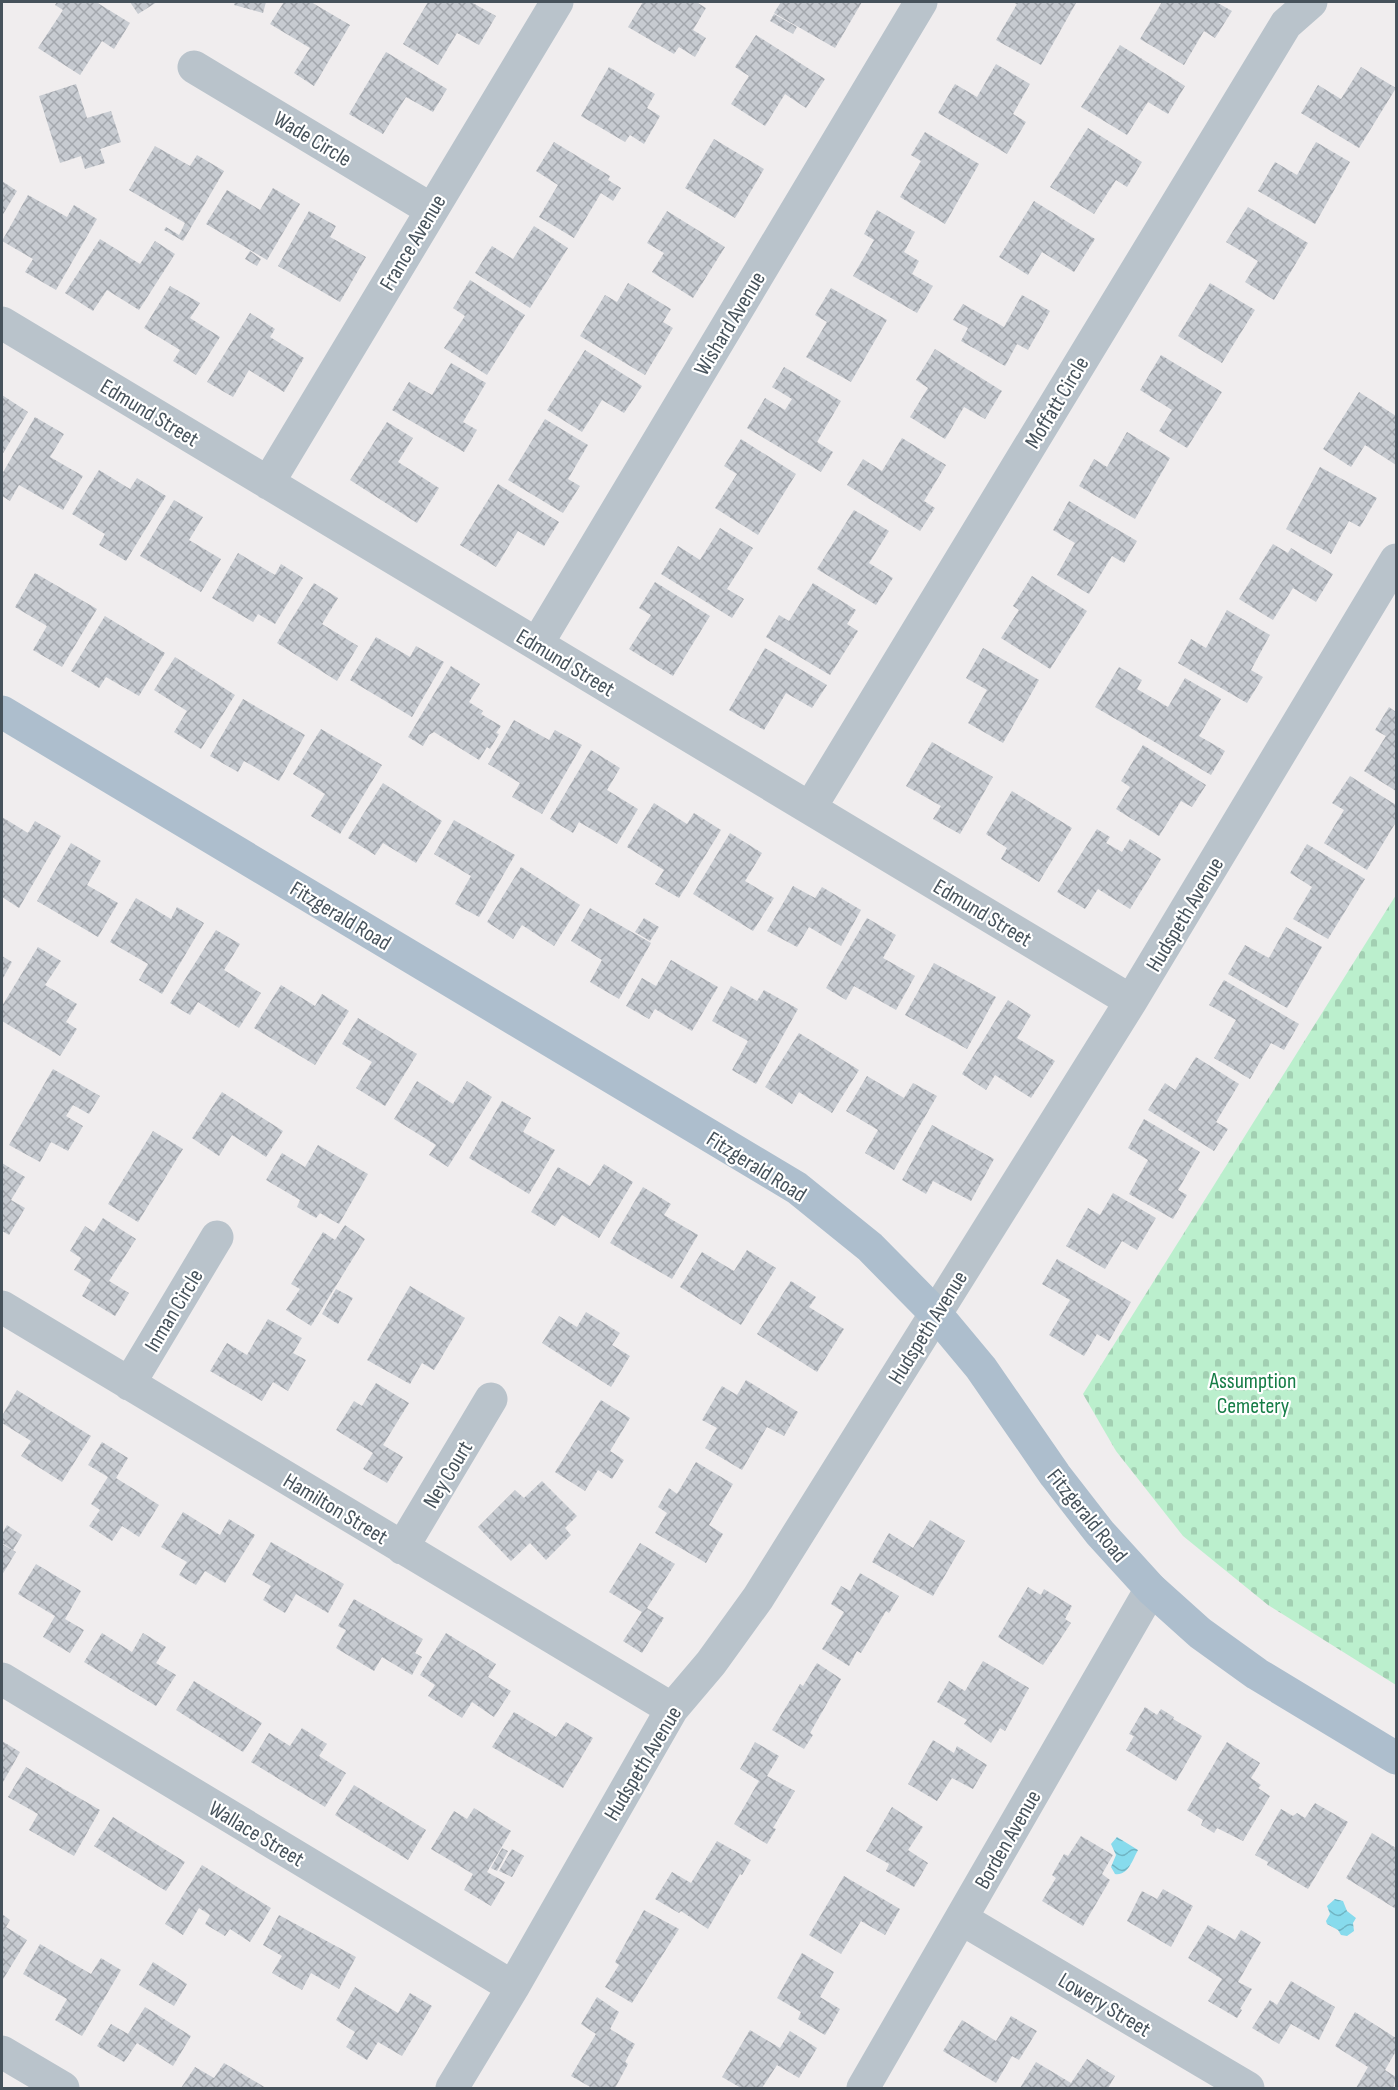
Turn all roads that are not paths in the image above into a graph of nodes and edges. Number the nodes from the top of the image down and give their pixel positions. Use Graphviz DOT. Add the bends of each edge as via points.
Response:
graph roads {
  1 [pos="557,2"];
  2 [pos="921,2"];
  3 [pos="1311,2"];
  4 [pos="194,67"];
  5 [pos="432,210"];
  6 [pos="2,323"];
  7 [pos="268,483"];
  8 [pos="1396,560"];
  9 [pos="537,644"];
  10 [pos="2,712"];
  11 [pos="810,808"];
  12 [pos="1131,1002"];
  13 [pos="217,1237"];
  14 [pos="2,1307"];
  15 [pos="936,1314"];
  16 [pos="129,1384"];
  17 [pos="491,1399"];
  18 [pos="402,1548"];
  19 [pos="1151,1589"];
  20 [pos="2,1679"];
  21 [pos="672,1709"];
  22 [pos="1396,1758"];
  23 [pos="962,1918"];
  24 [pos="513,1987"];
  25 [pos="2,2052"];
  26 [pos="63,2088"];
  27 [pos="452,2088"];
  28 [pos="863,2088"];
  29 [pos="1248,2088"];
  1 -- 5 [label="street, France Avenue"];
  2 -- 9 [label="street, Wishard Avenue"];
  3 -- 11 [label="street, Moffatt Circle" via="1286,24"];
  4 -- 5 [label="street, Wade Circle"];
  5 -- 7 [label="street, France Avenue"];
  6 -- 7 [label="street, Edmund Street"];
  7 -- 9 [label="street, Edmund Street"];
  8 -- 12 [label="street, Hudspeth Avenue"];
  9 -- 11 [label="street, Edmund Street"];
  10 -- 15 [label="main road, Fitzgerald Road" via="797,1188 870,1247"];
  11 -- 12 [label="street, Edmund Street"];
  12 -- 15 [label="street, Hudspeth Avenue"];
  13 -- 16 [label="street, Inman Circle"];
  14 -- 16 [label="street, Hamilton Street"];
  15 -- 19 [label="main road, Fitzgerald Road" via="981,1368 1054,1475"];
  15 -- 21 [label="street, Hudspeth Avenue" via="758,1598"];
  16 -- 18 [label="street, Hamilton Street"];
  17 -- 18 [label="street, Ney Court"];
  18 -- 21 [label="street, Hamilton Street"];
  19 -- 22 [label="main road, Fitzgerald Road" via="1257,1674"];
  19 -- 23 [label="street, Borden Avenue"];
  20 -- 24 [label="street, Wallace Street"];
  21 -- 24 [label="street, Hudspeth Avenue"];
  23 -- 28 [label="street, Borden Avenue"];
  23 -- 29 [label="street, Lowery Street"];
  24 -- 27 [label="street, Hudspeth Avenue"];
  25 -- 26 [label="street"];
}
